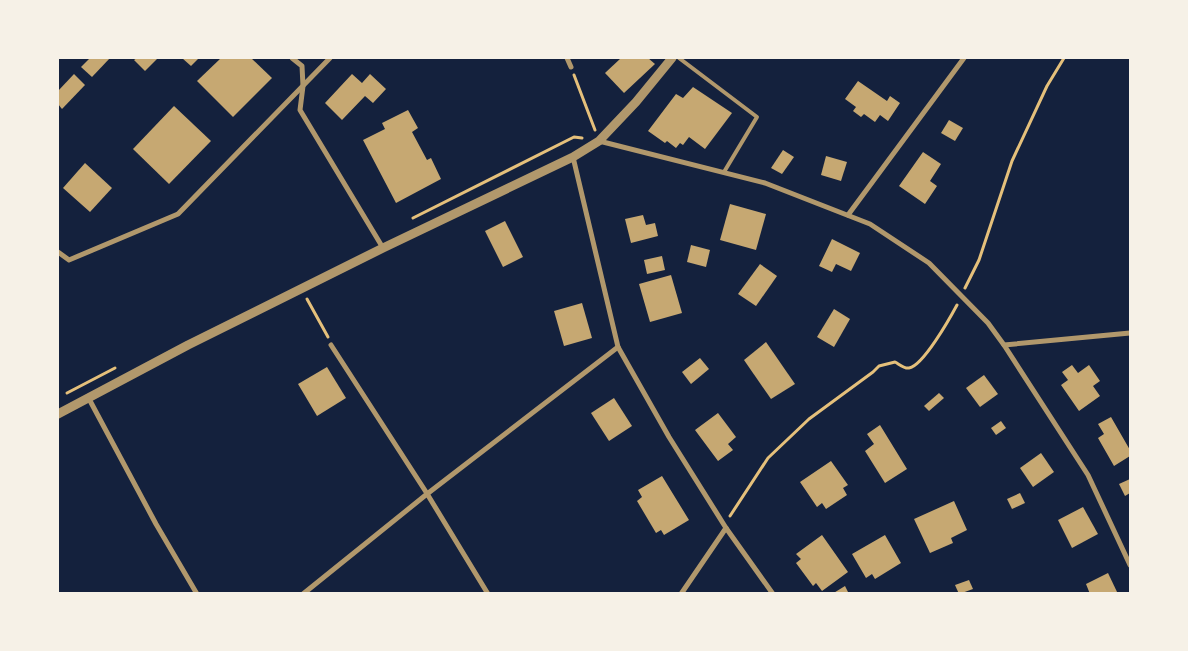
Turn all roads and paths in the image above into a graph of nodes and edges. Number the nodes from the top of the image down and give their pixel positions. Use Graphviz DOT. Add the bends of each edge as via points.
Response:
graph roads {
  1 [pos="292,58"];
  2 [pos="330,58"];
  3 [pos="567,58"];
  4 [pos="672,58"];
  5 [pos="679,58"];
  6 [pos="964,58"];
  7 [pos="1064,58"];
  8 [pos="571,67"];
  9 [pos="303,86"];
  10 [pos="599,141"];
  11 [pos="574,157"];
  12 [pos="724,172"];
  13 [pos="848,215"];
  14 [pos="383,248"];
  15 [pos="58,252"];
  16 [pos="302,290"];
  17 [pos="961,296"];
  18 [pos="1130,333"];
  19 [pos="331,345"];
  20 [pos="1004,345"];
  21 [pos="618,347"];
  22 [pos="88,397"];
  23 [pos="58,414"];
  24 [pos="427,494"];
  25 [pos="725,526"];
  26 [pos="1130,565"];
  27 [pos="197,594"];
  28 [pos="304,594"];
  29 [pos="488,594"];
  30 [pos="681,594"];
  31 [pos="773,594"];
  1 -- 9 [label="street" via="302,66"];
  2 -- 9 [label="street"];
  3 -- 8 [label="street"];
  4 -- 10 [label="street"];
  5 -- 12 [label="lane" via="757,117"];
  6 -- 13 [label="street"];
  7 -- 17 [label="path" via="1047,86 1012,161 979,260"];
  8 -- 10 [label="path"];
  9 -- 14 [label="street" via="300,110"];
  9 -- 15 [label="street" via="178,214 68,260"];
  10 -- 11 [label="street"];
  10 -- 12 [label="street"];
  11 -- 14 [label="street"];
  11 -- 21 [label="street"];
  12 -- 13 [label="street" via="765,183"];
  13 -- 17 [label="street" via="870,224 930,263"];
  14 -- 16 [label="street"];
  16 -- 19 [label="path"];
  16 -- 22 [label="street"];
  17 -- 20 [label="street"];
  17 -- 25 [label="path" via="945,328 917,364 910,368 895,362 879,366 809,419 768,458"];
  18 -- 20 [label="street"];
  19 -- 24 [label="street"];
  20 -- 26 [label="street" via="1088,475"];
  21 -- 24 [label="street"];
  21 -- 25 [label="street"];
  22 -- 23 [label="street"];
  22 -- 27 [label="street"];
  24 -- 28 [label="street"];
  24 -- 29 [label="street"];
  25 -- 30 [label="street"];
  25 -- 31 [label="street"];
}
